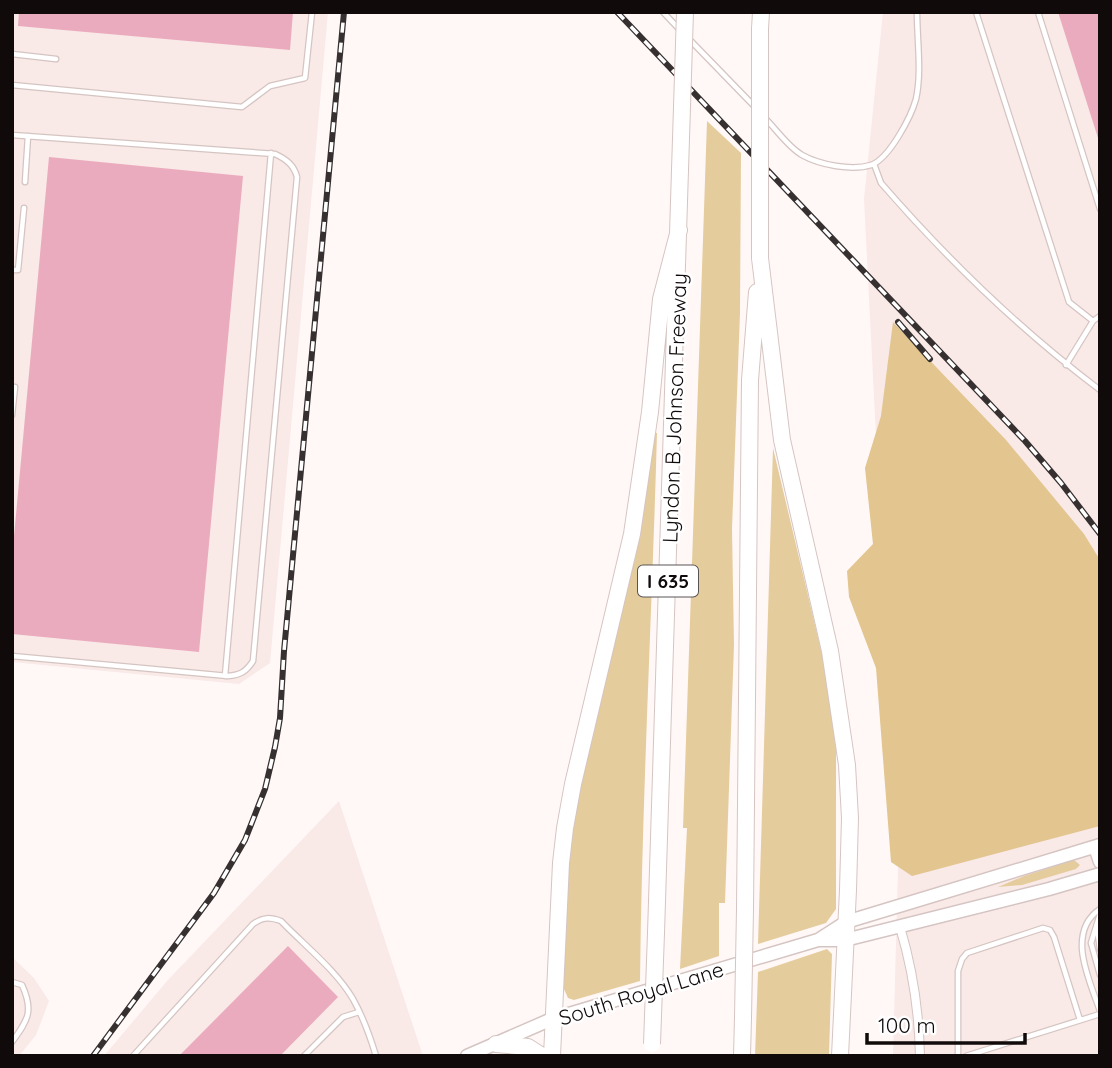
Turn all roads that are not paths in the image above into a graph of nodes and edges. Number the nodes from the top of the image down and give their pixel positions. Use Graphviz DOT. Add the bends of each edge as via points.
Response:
graph roads {
  1 [pos="312,12"];
  2 [pos="663,12"];
  3 [pos="685,12"];
  4 [pos="761,12"];
  5 [pos="917,12"];
  6 [pos="976,12"];
  7 [pos="1038,12"];
  8 [pos="12,54"];
  9 [pos="56,58"];
  10 [pos="12,85"];
  11 [pos="12,135"];
  12 [pos="27,136"];
  13 [pos="271,153"];
  14 [pos="874,164"];
  15 [pos="25,182"];
  16 [pos="24,208"];
  17 [pos="1100,209"];
  18 [pos="679,230"];
  19 [pos="760,258"];
  20 [pos="12,270"];
  21 [pos="1100,316"];
  22 [pos="1093,321"];
  23 [pos="1066,365"];
  24 [pos="12,387"];
  25 [pos="1100,390"];
  26 [pos="12,415"];
  27 [pos="12,656"];
  28 [pos="225,676"];
  29 [pos="1097,846"];
  30 [pos="1100,862"];
  31 [pos="1100,874"];
  32 [pos="975,882"];
  33 [pos="982,906"];
  34 [pos="1099,915"];
  35 [pos="846,922"];
  36 [pos="900,927"];
  37 [pos="1100,927"];
  38 [pos="818,940"];
  39 [pos="845,940"];
  40 [pos="1100,949"];
  41 [pos="1100,975"];
  42 [pos="12,982"];
  43 [pos="359,1012"];
  44 [pos="1100,1013"];
  45 [pos="552,1020"];
  46 [pos="1080,1020"];
  47 [pos="12,1042"];
  48 [pos="496,1044"];
  49 [pos="652,1050"];
  50 [pos="133,1056"];
  51 [pos="304,1056"];
  52 [pos="376,1056"];
  53 [pos="467,1056"];
  54 [pos="542,1056"];
  55 [pos="552,1056"];
  56 [pos="742,1056"];
  57 [pos="840,1056"];
  58 [pos="920,1056"];
  59 [pos="958,1056"];
  60 [pos="966,1056"];
  1 -- 10 [label="lane" via="305,78 270,86 242,107"];
  2 -- 14 [label="lane" via="801,154 832,165"];
  3 -- 18 [label="highway, Lyndon B Johnson Freeway / I 635, bridge"];
  4 -- 19 [label="highway, bridge"];
  5 -- 14 [label="lane" via="916,98 909,120"];
  6 -- 22 [label="lane" via="1069,302"];
  7 -- 17 [label="lane"];
  8 -- 9 [label="lane"];
  11 -- 12 [label="lane"];
  12 -- 13 [label="lane"];
  12 -- 15 [label="lane"];
  13 -- 28 [label="lane"];
  13 -- 28 [label="lane" via="286,160 297,177 253,661 238,675"];
  14 -- 23 [label="lane" via="881,183 977,287"];
  16 -- 20 [label="lane" via="18,270"];
  18 -- 45 [label="highway" via="661,299 632,534 565,828"];
  18 -- 49 [label="highway, Lyndon B Johnson Freeway / I 635, bridge"];
  19 -- 35 [label="highway" via="782,440 840,705 850,818"];
  19 -- 56 [label="highway, bridge" via="750,380"];
  21 -- 22 [label="lane"];
  22 -- 23 [label="lane"];
  23 -- 25 [label="lane"];
  24 -- 26 [label="lane"];
  27 -- 28 [label="lane"];
  29 -- 30 [label="main road"];
  29 -- 32 [label="main road, South Royal Lane"];
  31 -- 33 [label="main road, South Royal Lane"];
  32 -- 33 [label="main road"];
  32 -- 35 [label="main road, South Royal Lane"];
  33 -- 36 [label="main road, South Royal Lane"];
  34 -- 37 [label="lane"];
  34 -- 40 [label="lane"];
  34 -- 41 [label="lane" via="1091,943"];
  34 -- 44 [label="lane" via="1088,921 1081,948"];
  35 -- 38 [label="main road, South Royal Lane"];
  35 -- 39 [label="highway"];
  36 -- 39 [label="main road, South Royal Lane"];
  36 -- 58 [label="street" via="917,997"];
  38 -- 39 [label="main road, South Royal Lane"];
  38 -- 45 [label="main road, South Royal Lane"];
  39 -- 57 [label="highway"];
  42 -- 47 [label="lane" via="22,985 29,1000 27,1021"];
  43 -- 50 [label="lane" via="340,982 281,921 260,919"];
  43 -- 51 [label="lane" via="343,1017"];
  43 -- 52 [label="lane"];
  44 -- 46 [label="lane"];
  45 -- 48 [label="main road, South Royal Lane"];
  45 -- 55 [label="highway"];
  46 -- 59 [label="lane" via="1054,937 1043,928 967,953 962,959 958,971"];
  46 -- 60 [label="lane"];
  48 -- 53 [label="main road, South Royal Lane"];
  48 -- 54 [label="highway" via="528,1047"];
}
